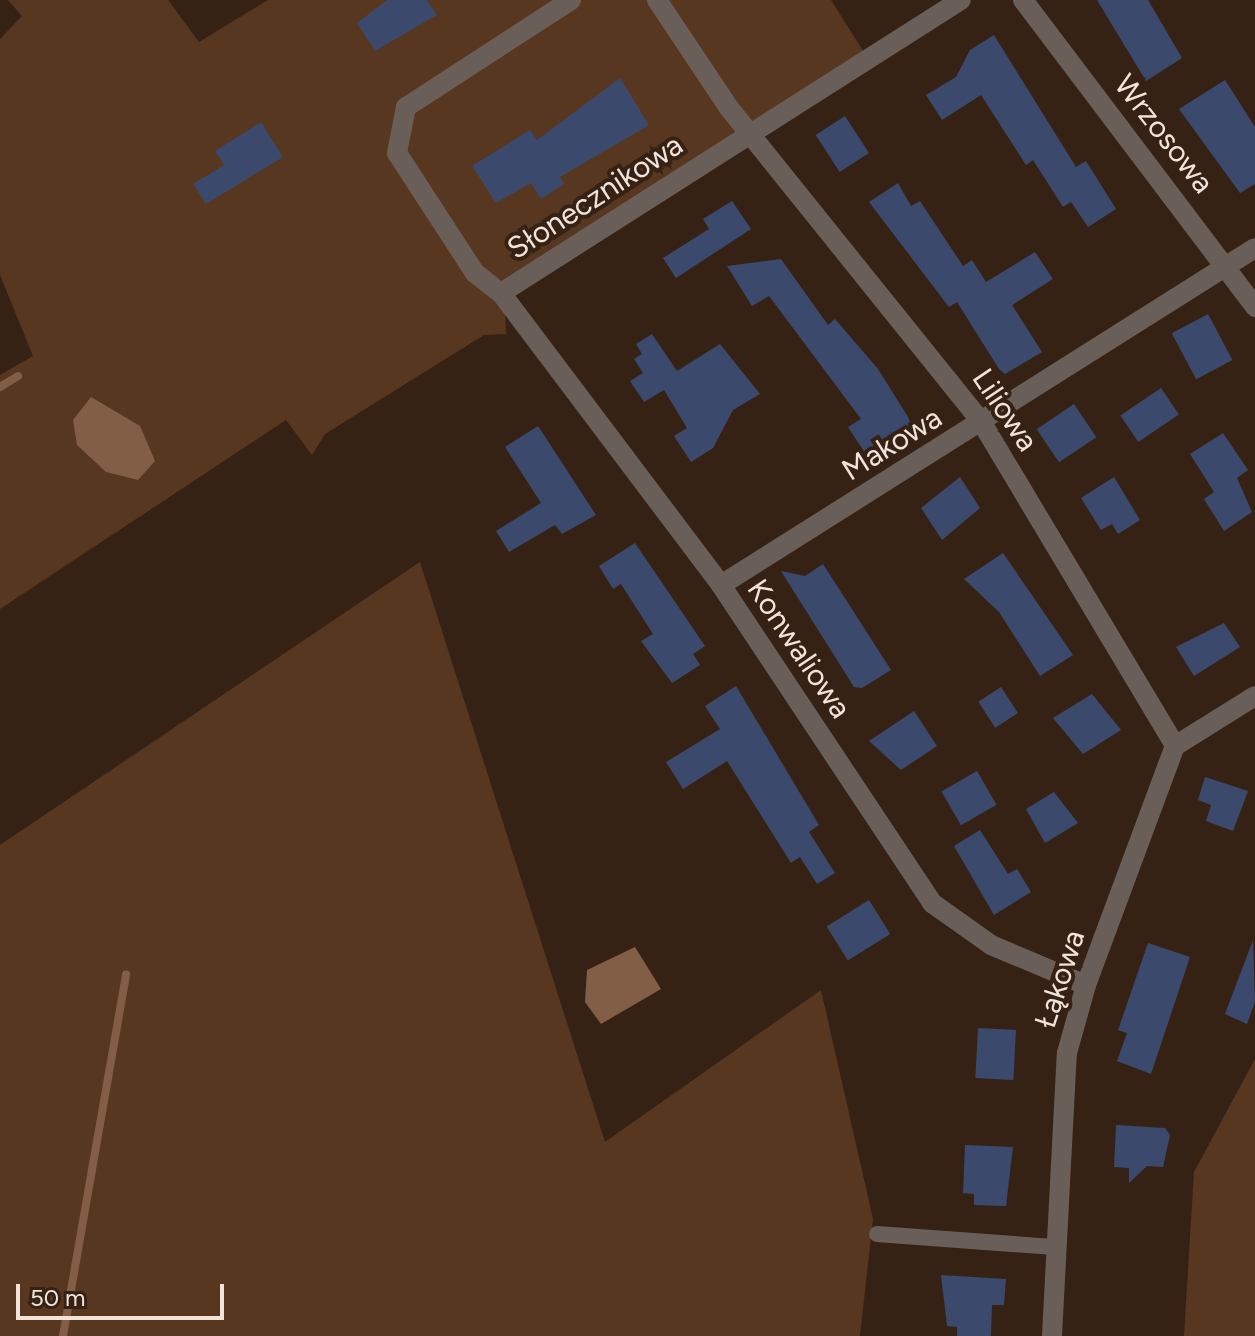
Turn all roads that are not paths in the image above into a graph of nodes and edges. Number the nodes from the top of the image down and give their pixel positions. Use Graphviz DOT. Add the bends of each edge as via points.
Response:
graph roads {
  1 [pos="571,0"];
  2 [pos="657,0"];
  3 [pos="961,0"];
  4 [pos="1023,0"];
  5 [pos="752,131"];
  6 [pos="1255,248"];
  7 [pos="1227,265"];
  8 [pos="501,293"];
  9 [pos="1255,307"];
  10 [pos="982,423"];
  11 [pos="721,585"];
  12 [pos="1255,696"];
  13 [pos="1175,746"];
  14 [pos="1086,985"];
  15 [pos="877,1234"];
  16 [pos="1056,1247"];
  17 [pos="1052,1336"];
  1 -- 8 [label="street, Słonecznikowa" via="406,107 397,153 475,273"];
  2 -- 5 [label="street"];
  3 -- 5 [label="street, Słonecznikowa"];
  4 -- 7 [label="street, Wrzosowa"];
  5 -- 8 [label="street, Słonecznikowa"];
  5 -- 10 [label="street, Liliowa"];
  6 -- 7 [label="street, Makowa"];
  7 -- 9 [label="street, Wrzosowa"];
  7 -- 10 [label="street, Makowa"];
  8 -- 11 [label="street, Konwaliowa"];
  10 -- 11 [label="street, Makowa"];
  10 -- 13 [label="street, Liliowa"];
  11 -- 14 [label="street, Konwaliowa" via="932,903 991,945"];
  12 -- 13 [label="street"];
  13 -- 14 [label="street, Łąkowa"];
  14 -- 16 [label="street, Łąkowa" via="1067,1053"];
  15 -- 16 [label="lane"];
  16 -- 17 [label="street, Łąkowa"];
}
